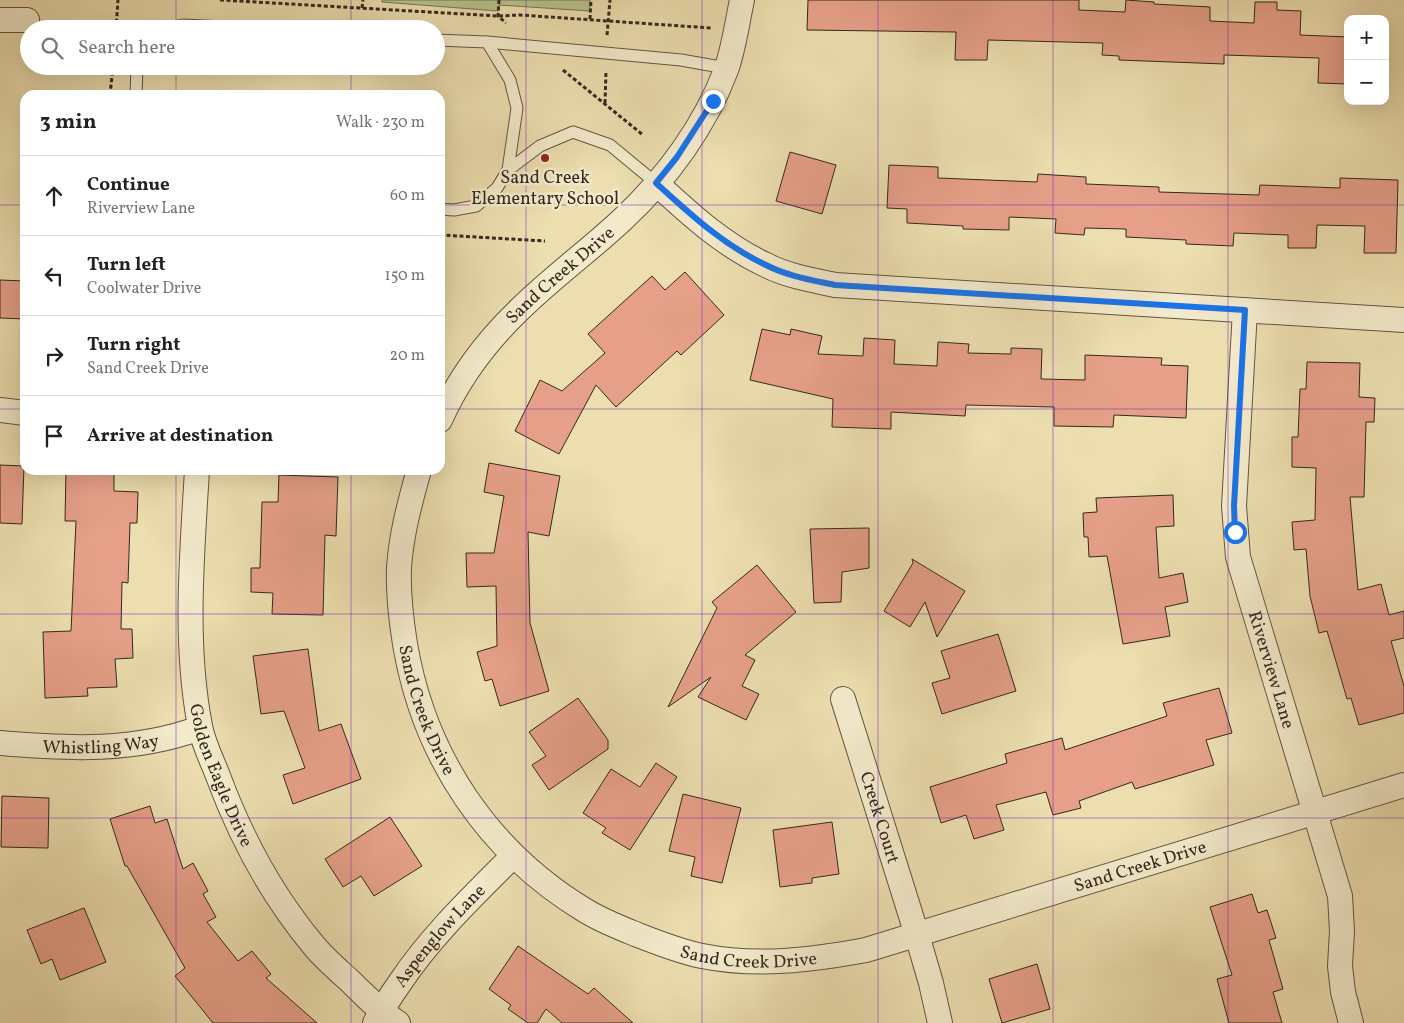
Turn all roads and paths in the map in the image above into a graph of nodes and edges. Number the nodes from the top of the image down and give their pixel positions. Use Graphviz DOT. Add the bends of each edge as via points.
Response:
graph roads {
  1 [pos="118,0"];
  2 [pos="220,0"];
  3 [pos="363,0"];
  4 [pos="499,0"];
  5 [pos="591,0"];
  6 [pos="742,0"];
  7 [pos="362,8"];
  8 [pos="498,16"];
  9 [pos="0,20"];
  10 [pos="27,20"];
  11 [pos="117,20"];
  12 [pos="590,20"];
  13 [pos="736,30"];
  14 [pos="445,40"];
  15 [pos="487,42"];
  16 [pos="535,46"];
  17 [pos="726,68"];
  18 [pos="111,75"];
  19 [pos="137,75"];
  20 [pos="110,90"];
  21 [pos="136,90"];
  22 [pos="643,135"];
  23 [pos="508,170"];
  24 [pos="656,183"];
  25 [pos="445,209"];
  26 [pos="445,235"];
  27 [pos="546,241"];
  28 [pos="1245,310"];
  29 [pos="1404,320"];
  30 [pos="445,409"];
  31 [pos="0,410"];
  32 [pos="20,412"];
  33 [pos="197,475"];
  34 [pos="418,475"];
  35 [pos="843,699"];
  36 [pos="200,728"];
  37 [pos="0,743"];
  38 [pos="1404,785"];
  39 [pos="1315,813"];
  40 [pos="513,856"];
  41 [pos="917,934"];
  42 [pos="385,1019"];
  43 [pos="940,1023"];
  44 [pos="1351,1023"];
  1 -- 11 [label="path"];
  2 -- 7 [label="path"];
  3 -- 7 [label="path"];
  4 -- 8 [label="path"];
  5 -- 12 [label="path"];
  6 -- 13 [label="street, Sand Creek Drive"];
  7 -- 8 [label="path"];
  8 -- 12 [label="path"];
  8 -- 16 [label="path"];
  9 -- 10 [label="street"];
  12 -- 13 [label="path"];
  13 -- 17 [label="street, Sand Creek Drive"];
  14 -- 15 [label="lane"];
  15 -- 16 [label="lane"];
  15 -- 23 [label="lane" via="510,80 517,108"];
  16 -- 17 [label="lane" via="681,60"];
  16 -- 22 [label="path"];
  17 -- 24 [label="street, Sand Creek Drive" via="713,101 696,130"];
  18 -- 20 [label="path"];
  19 -- 21 [label="lane"];
  23 -- 24 [label="lane" via="540,146 573,132 610,145"];
  23 -- 25 [label="lane" via="497,188 476,206"];
  24 -- 28 [label="street" via="705,227 735,248 767,266 835,285"];
  24 -- 30 [label="street, Sand Creek Drive" via="625,218 510,319 466,375"];
  26 -- 27 [label="path"];
  28 -- 29 [label="street"];
  28 -- 39 [label="street, Riverview Lane" via="1234,506 1238,557"];
  31 -- 32 [label="street"];
  33 -- 36 [label="street, Golden Eagle Drive" via="190,616"];
  34 -- 40 [label="street, Sand Creek Drive" via="410,501 400,568 400,599 409,668 419,705 455,782"];
  35 -- 41 [label="street, Creek Court"];
  36 -- 37 [label="street, Whistling Way" via="174,738 134,745 87,748"];
  36 -- 42 [label="street, Golden Eagle Drive" via="228,803 251,852 278,897 315,948"];
  38 -- 39 [label="street, Sand Creek Drive"];
  39 -- 41 [label="street, Sand Creek Drive"];
  39 -- 44 [label="street, Riverview Lane" via="1340,896 1340,966"];
  40 -- 41 [label="street, Sand Creek Drive" via="587,912 661,944 702,956 782,962 823,958 866,950"];
  40 -- 42 [label="street, Aspenglow Lane" via="417,957"];
  41 -- 43 [label="street"];
}
